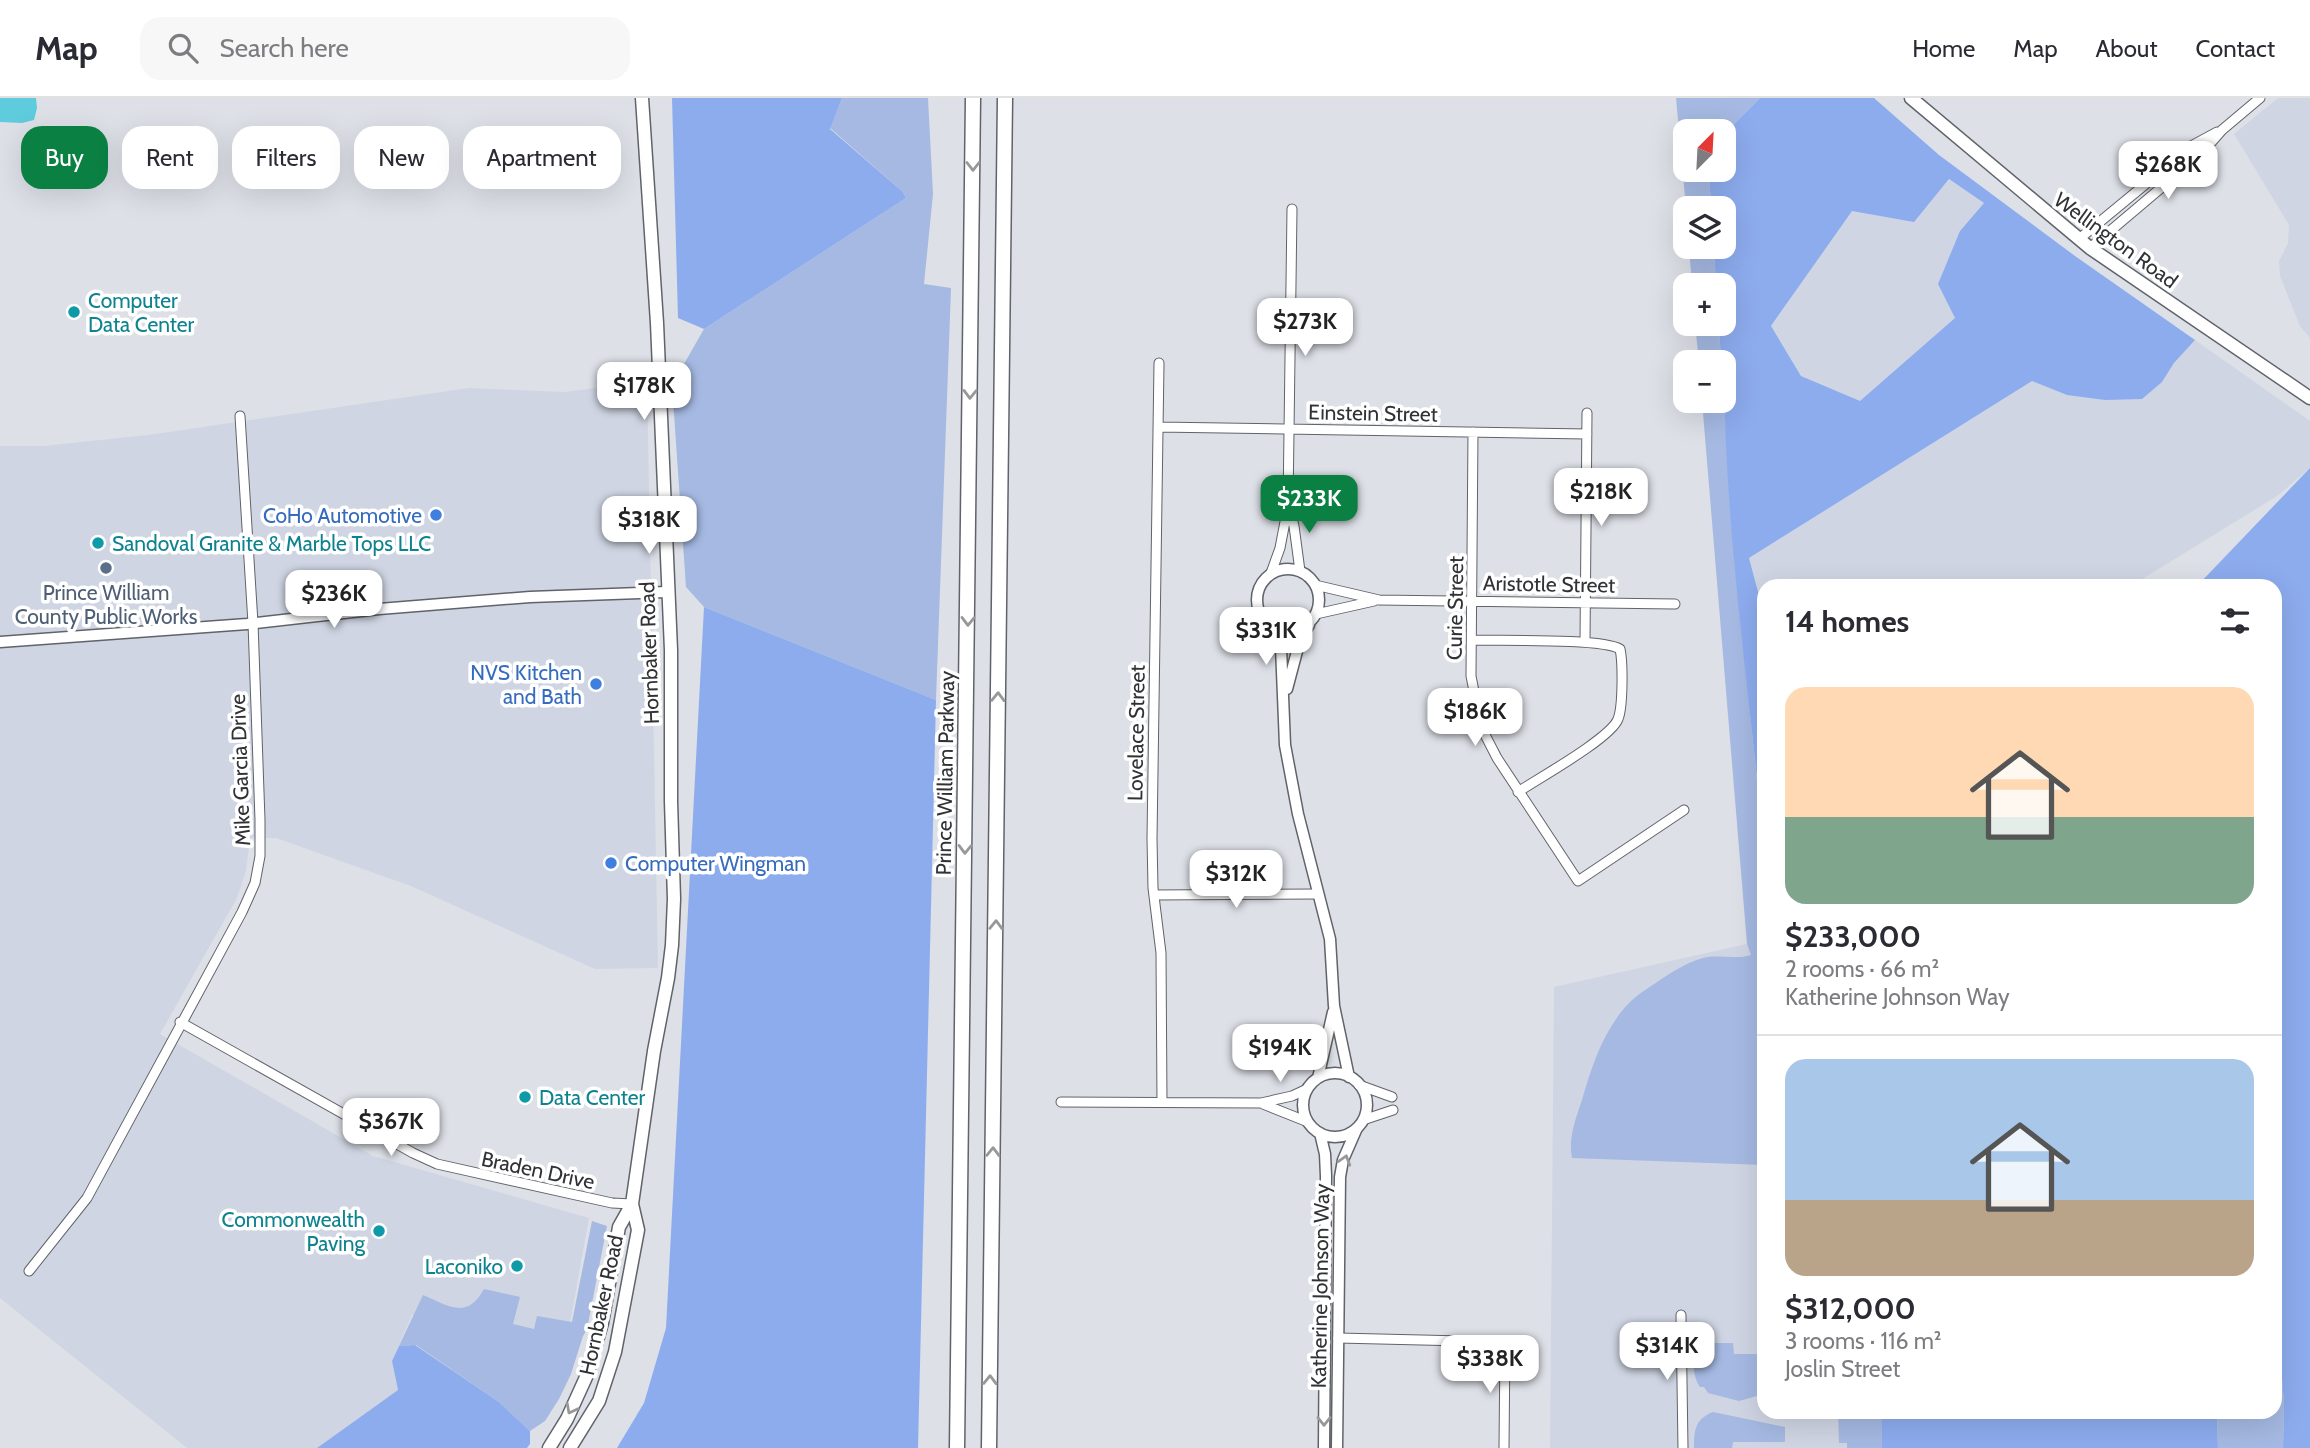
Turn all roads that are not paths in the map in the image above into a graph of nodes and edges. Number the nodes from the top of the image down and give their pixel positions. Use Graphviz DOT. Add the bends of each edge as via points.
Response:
graph roads {
  1 [pos="642,98"];
  2 [pos="973,98"];
  3 [pos="1004,98"];
  4 [pos="1911,98"];
  5 [pos="2260,98"];
  6 [pos="1292,209"];
  7 [pos="2084,244"];
  8 [pos="1159,363"];
  9 [pos="2310,398"];
  10 [pos="1587,413"];
  11 [pos="240,416"];
  12 [pos="1158,427"];
  13 [pos="1289,429"];
  14 [pos="1473,432"];
  15 [pos="1587,433"];
  16 [pos="1288,506"];
  17 [pos="1300,572"];
  18 [pos="1271,573"];
  19 [pos="1315,585"];
  20 [pos="667,592"];
  21 [pos="1379,600"];
  22 [pos="1473,601"];
  23 [pos="1585,602"];
  24 [pos="1675,604"];
  25 [pos="1313,619"];
  26 [pos="253,623"];
  27 [pos="1273,628"];
  28 [pos="1472,640"];
  29 [pos="0,642"];
  30 [pos="1585,642"];
  31 [pos="1284,702"];
  32 [pos="1518,792"];
  33 [pos="1684,810"];
  34 [pos="1318,894"];
  35 [pos="1154,895"];
  36 [pos="1334,1006"];
  37 [pos="180,1022"];
  38 [pos="1349,1077"];
  39 [pos="1318,1079"];
  40 [pos="1359,1085"];
  41 [pos="1307,1089"];
  42 [pos="1392,1097"];
  43 [pos="1061,1102"];
  44 [pos="1162,1102"];
  45 [pos="1261,1103"];
  46 [pos="1393,1110"];
  47 [pos="1308,1122"];
  48 [pos="1360,1124"];
  49 [pos="1320,1133"];
  50 [pos="632,1204"];
  51 [pos="29,1271"];
  52 [pos="1681,1315"];
  53 [pos="1338,1338"];
  54 [pos="549,1448"];
  55 [pos="570,1448"];
  56 [pos="957,1448"];
  57 [pos="989,1448"];
  58 [pos="1324,1448"];
  59 [pos="1336,1448"];
  60 [pos="1504,1448"];
  61 [pos="1683,1448"];
  1 -- 20 [label="main road, Hornbaker Road" via="657,323"];
  2 -- 56 [label="highway, Prince William Parkway, one-way"];
  57 -- 3 [label="highway, one-way"];
  4 -- 7 [label="main road, Wellington Road"];
  5 -- 7 [label="street" via="2222,130 2193,145"];
  6 -- 13 [label="street"];
  7 -- 9 [label="main road, Wellington Road"];
  8 -- 12 [label="street, Lovelace Street"];
  10 -- 15 [label="street"];
  11 -- 26 [label="street, Mike Garcia Drive"];
  12 -- 13 [label="street, Einstein Street"];
  12 -- 35 [label="street, Lovelace Street"];
  13 -- 14 [label="street, Einstein Street"];
  13 -- 16 [label="street"];
  14 -- 15 [label="street, Einstein Street"];
  14 -- 22 [label="street, Curie Street"];
  15 -- 23 [label="street"];
  16 -- 17 [label="street"];
  16 -- 18 [label="street"];
  17 -- 18 [label="street"];
  17 -- 19 [label="street"];
  18 -- 27 [label="street" via="1263,580 1256,600 1263,620"];
  19 -- 21 [label="street, Aristotle Street"];
  19 -- 25 [label="street" via="1319,595"];
  20 -- 26 [label="street" via="536,597"];
  20 -- 50 [label="main road, Hornbaker Road" via="672,944"];
  21 -- 22 [label="street, Aristotle Street"];
  21 -- 25 [label="street, Aristotle Street"];
  22 -- 23 [label="street, Aristotle Street"];
  22 -- 28 [label="street, Curie Street"];
  23 -- 24 [label="street, Aristotle Street"];
  23 -- 30 [label="street"];
  25 -- 27 [label="street" via="1291,632"];
  25 -- 31 [label="street" via="1300,640"];
  26 -- 29 [label="street"];
  26 -- 37 [label="street, Mike Garcia Drive" via="260,856 242,912"];
  27 -- 31 [label="street" via="1281,647"];
  28 -- 30 [label="street"];
  28 -- 32 [label="street, Curie Street" via="1471,676 1481,727"];
  30 -- 32 [label="street" via="1620,649 1619,718 1596,741"];
  31 -- 34 [label="street" via="1285,745"];
  32 -- 33 [label="street, Curie Street" via="1578,881"];
  34 -- 35 [label="street"];
  34 -- 36 [label="street" via="1330,939"];
  35 -- 44 [label="street, Lovelace Street" via="1161,953"];
  36 -- 38 [label="street"];
  36 -- 39 [label="street"];
  37 -- 50 [label="street, Braden Drive" via="437,1164"];
  37 -- 51 [label="street, Mike Garcia Drive" via="87,1198"];
  38 -- 39 [label="street" via="1334,1073"];
  38 -- 40 [label="street"];
  39 -- 41 [label="street"];
  40 -- 42 [label="street"];
  40 -- 48 [label="street" via="1367,1109"];
  41 -- 45 [label="street"];
  41 -- 47 [label="street" via="1303,1109"];
  43 -- 44 [label="street"];
  44 -- 45 [label="street"];
  45 -- 47 [label="street"];
  46 -- 48 [label="street"];
  47 -- 49 [label="street"];
  48 -- 49 [label="street" via="1349,1134"];
  53 -- 48 [label="street, Katherine Johnson Way, one-way" via="1340,1177"];
  49 -- 58 [label="street, Katherine Johnson Way, one-way" via="1326,1176"];
  50 -- 54 [label="main road, Hornbaker Road, one-way" via="619,1227 602,1323 587,1375"];
  50 -- 55 [label="main road, Hornbaker Road" via="638,1230 615,1352 599,1401"];
  52 -- 61 [label="street"];
  53 -- 59 [label="street, Katherine Johnson Way"];
  53 -- 60 [label="street" via="1505,1342"];
}
